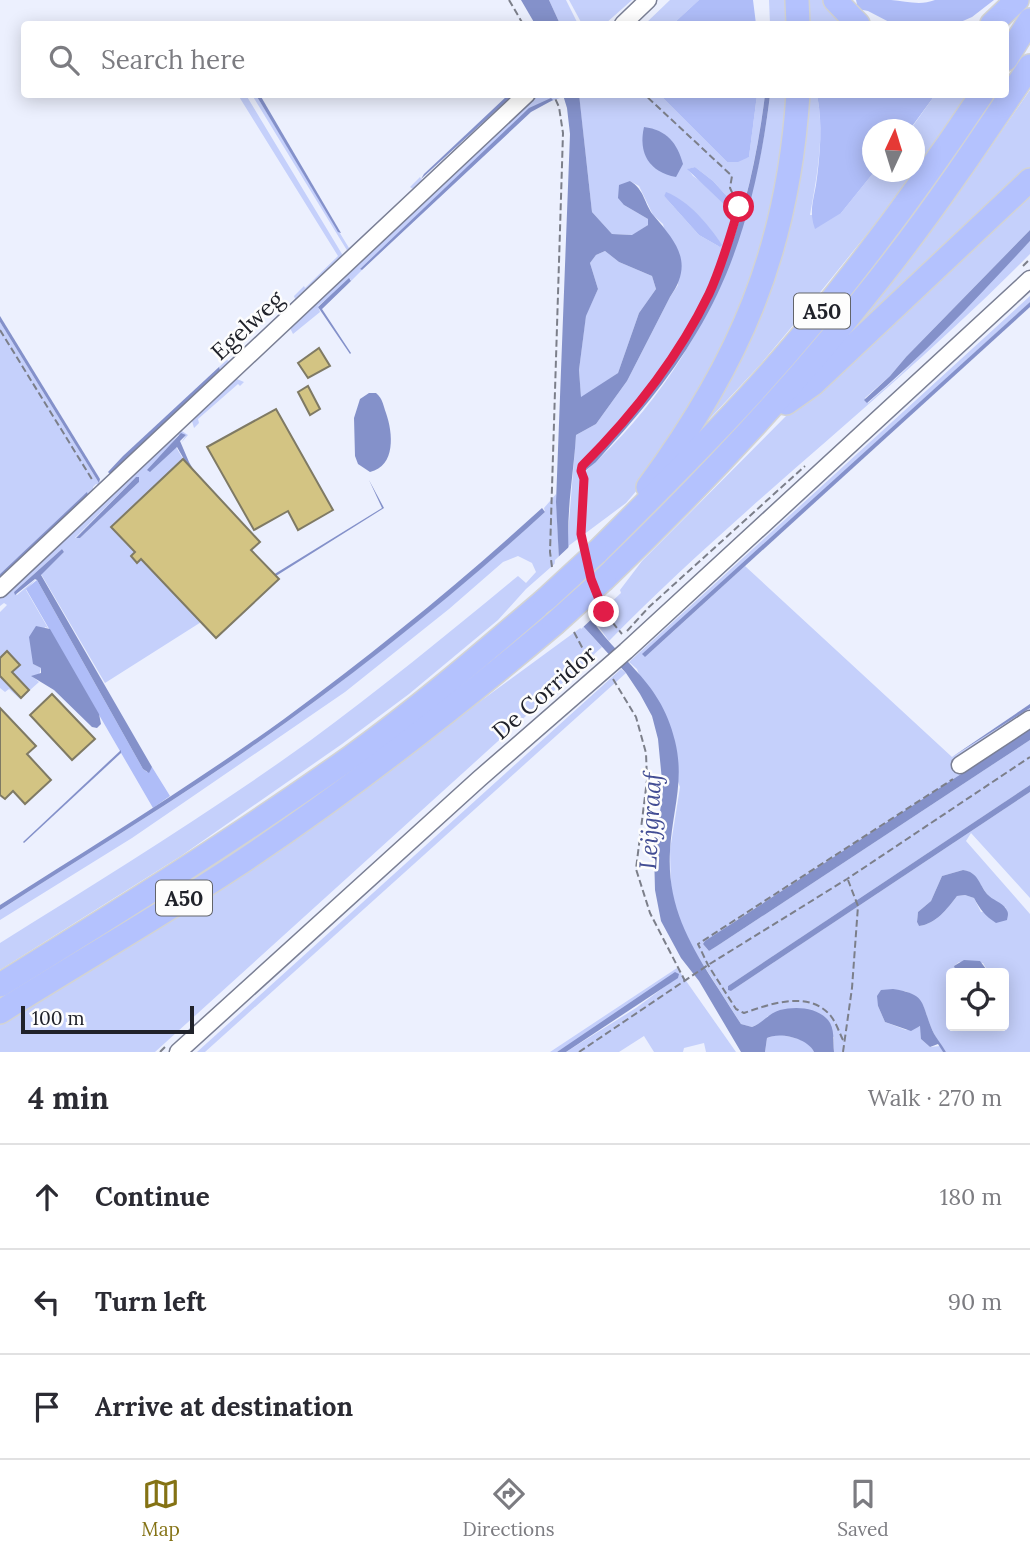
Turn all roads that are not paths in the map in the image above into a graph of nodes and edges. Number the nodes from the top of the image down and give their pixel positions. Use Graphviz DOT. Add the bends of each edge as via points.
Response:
graph roads {
  1 [pos="648,0"];
  2 [pos="797,0"];
  3 [pos="835,0"];
  4 [pos="1017,0"];
  5 [pos="1030,20"];
  6 [pos="625,21"];
  7 [pos="798,21"];
  8 [pos="856,21"];
  9 [pos="995,21"];
  10 [pos="1009,54"];
  11 [pos="1030,66"];
  12 [pos="1009,97"];
  13 [pos="523,98"];
  14 [pos="798,98"];
  15 [pos="979,98"];
  16 [pos="1009,98"];
  17 [pos="1030,180"];
  18 [pos="1030,279"];
  19 [pos="758,422"];
  20 [pos="595,547"];
  21 [pos="0,589"];
  22 [pos="1030,719"];
  23 [pos="960,765"];
  24 [pos="0,985"];
  25 [pos="0,1012"];
  26 [pos="178,1052"];
  1 -- 6 [label="street"];
  2 -- 7 [label="highway"];
  3 -- 8 [label="highway"];
  4 -- 9 [label="highway"];
  5 -- 10 [label="highway"];
  11 -- 12 [label="highway, A50"];
  13 -- 21 [label="street, Egelweg"];
  14 -- 20 [label="highway, A50" via="780,225 742,335 684,436"];
  15 -- 20 [label="highway, A50" via="840,291 650,501"];
  16 -- 19 [label="highway, A50" via="882,276"];
  17 -- 19 [label="highway, A50" via="813,384"];
  18 -- 26 [label="street, De Corridor" via="624,643 610,665"];
  19 -- 25 [label="highway, A50, bridge" via="602,590 453,708 245,859"];
  20 -- 24 [label="highway, A50, bridge" via="545,600 352,756"];
  22 -- 23 [label="street"];
}
